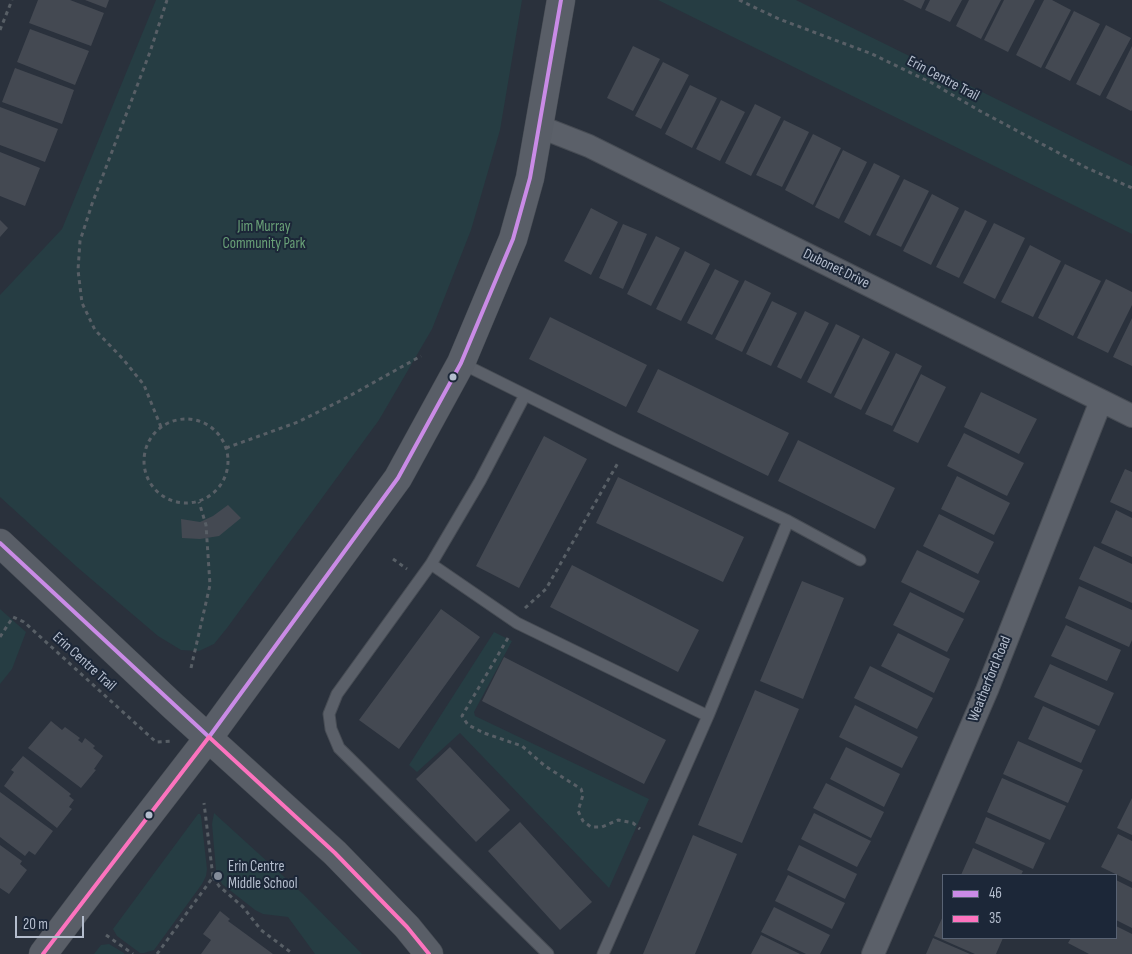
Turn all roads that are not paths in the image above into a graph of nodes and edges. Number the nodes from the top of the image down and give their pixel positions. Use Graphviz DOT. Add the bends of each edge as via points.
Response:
graph roads {
  1 [pos="561,0"];
  2 [pos="538,126"];
  3 [pos="461,363"];
  4 [pos="525,395"];
  5 [pos="1101,401"];
  6 [pos="1132,416"];
  7 [pos="788,520"];
  8 [pos="0,544"];
  9 [pos="860,560"];
  10 [pos="431,564"];
  11 [pos="708,716"];
  12 [pos="209,738"];
  13 [pos="43,954"];
  14 [pos="429,954"];
  15 [pos="548,954"];
  16 [pos="603,954"];
  17 [pos="873,954"];
  1 -- 2 [label="street"];
  2 -- 3 [label="street" via="530,178 513,239"];
  2 -- 5 [label="street, Dubonet Drive" via="589,146"];
  3 -- 4 [label="lane"];
  3 -- 12 [label="street" via="398,478"];
  4 -- 7 [label="lane"];
  4 -- 10 [label="lane"];
  5 -- 6 [label="street, Dubonet Drive"];
  5 -- 17 [label="street, Weatherford Road" via="987,690"];
  7 -- 9 [label="lane"];
  7 -- 11 [label="lane"];
  8 -- 12 [label="street"];
  10 -- 11 [label="lane" via="517,623"];
  10 -- 15 [label="lane" via="337,694 329,714 331,729 339,748"];
  11 -- 16 [label="lane"];
  12 -- 13 [label="street"];
  12 -- 14 [label="street" via="335,853"];
}
